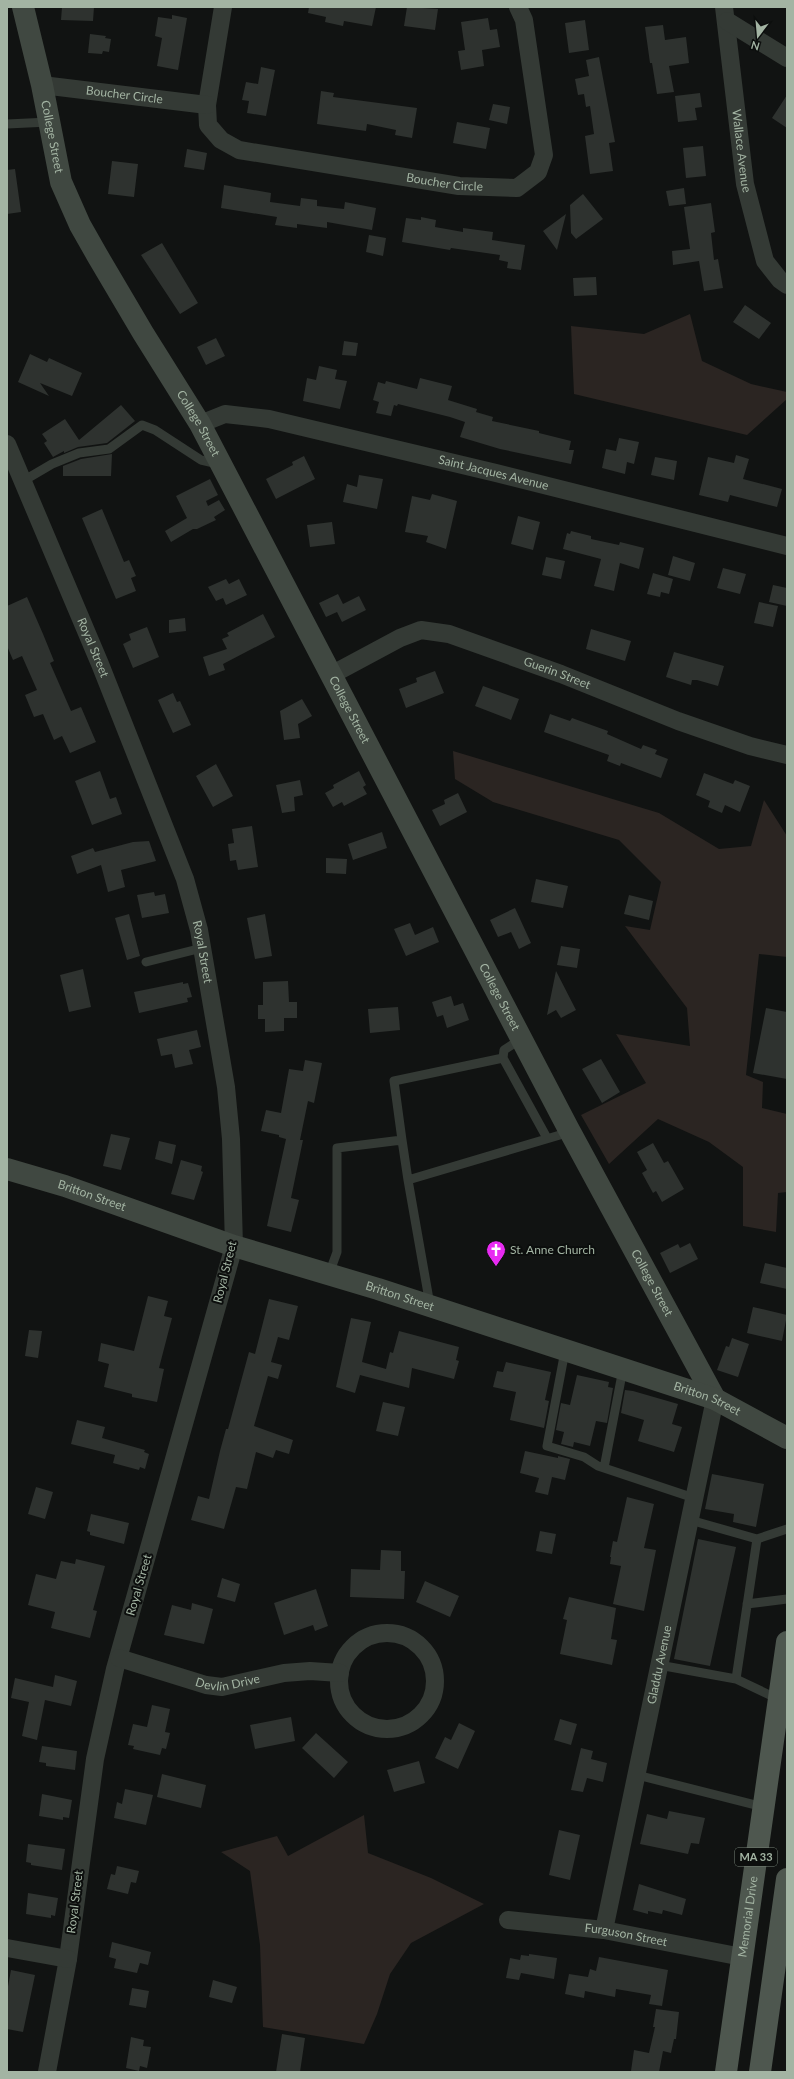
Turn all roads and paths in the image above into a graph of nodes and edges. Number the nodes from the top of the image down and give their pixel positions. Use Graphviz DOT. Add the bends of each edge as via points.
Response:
graph roads {
  1 [pos="23,7"];
  2 [pos="223,7"];
  3 [pos="518,7"];
  4 [pos="726,14"];
  5 [pos="787,58"];
  6 [pos="42,85"];
  7 [pos="207,106"];
  8 [pos="49,122"];
  9 [pos="7,124"];
  10 [pos="787,285"];
  11 [pos="200,424"];
  12 [pos="7,444"];
  13 [pos="222,465"];
  14 [pos="23,482"];
  15 [pos="787,546"];
  16 [pos="331,675"];
  17 [pos="787,756"];
  18 [pos="202,948"];
  19 [pos="146,962"];
  20 [pos="521,1040"];
  21 [pos="503,1058"];
  22 [pos="570,1132"];
  23 [pos="547,1138"];
  24 [pos="402,1140"];
  25 [pos="7,1169"];
  26 [pos="408,1180"];
  27 [pos="234,1246"];
  28 [pos="329,1274"];
  29 [pos="430,1306"];
  30 [pos="565,1350"];
  31 [pos="623,1369"];
  32 [pos="715,1399"];
  33 [pos="787,1438"];
  34 [pos="604,1468"];
  35 [pos="694,1498"];
  36 [pos="690,1520"];
  37 [pos="787,1530"];
  38 [pos="757,1539"];
  39 [pos="787,1599"];
  40 [pos="747,1604"];
  41 [pos="787,1642"];
  42 [pos="118,1658"];
  43 [pos="659,1665"];
  44 [pos="340,1673"];
  45 [pos="736,1679"];
  46 [pos="779,1700"];
  47 [pos="637,1776"];
  48 [pos="764,1807"];
  49 [pos="786,1888"];
  50 [pos="508,1920"];
  51 [pos="604,1930"];
  52 [pos="7,1948"];
  53 [pos="742,1957"];
  54 [pos="781,1958"];
  55 [pos="68,1959"];
  56 [pos="48,2072"];
  57 [pos="726,2072"];
  58 [pos="760,2072"];
  1 -- 6 [label="street, College Street"];
  2 -- 7 [label="street, Boucher Circle"];
  3 -- 7 [label="street, Boucher Circle" via="524,20 544,155 538,172 517,188 458,186 240,150 221,140 208,125"];
  4 -- 5 [label="street"];
  4 -- 10 [label="street, Wallace Avenue" via="745,184 765,261"];
  6 -- 7 [label="street, Boucher Circle"];
  6 -- 8 [label="street, College Street"];
  8 -- 9 [label="lane"];
  8 -- 11 [label="street, College Street" via="61,182 80,226 143,334"];
  11 -- 13 [label="street, College Street"];
  11 -- 15 [label="street, Saint Jacques Avenue" via="225,414 268,419"];
  12 -- 14 [label="street, Royal Street"];
  13 -- 14 [label="lane" via="201,460 156,430 142,425 108,449 79,453 52,464"];
  13 -- 16 [label="street, College Street"];
  14 -- 18 [label="street, Royal Street" via="100,664 185,879"];
  16 -- 17 [label="street, Guerin Street" via="400,638 421,630 449,634 561,674 678,721"];
  16 -- 20 [label="street, College Street"];
  18 -- 19 [label="lane"];
  18 -- 27 [label="street, Royal Street" via="226,1087 231,1139"];
  20 -- 21 [label="lane" via="504,1050"];
  20 -- 22 [label="street, College Street"];
  21 -- 23 [label="lane"];
  21 -- 24 [label="lane" via="394,1081"];
  22 -- 23 [label="lane"];
  22 -- 32 [label="street, College Street"];
  23 -- 26 [label="lane"];
  24 -- 26 [label="lane"];
  24 -- 28 [label="lane" via="337,1148 337,1252"];
  25 -- 27 [label="street, Britton Street" via="65,1186"];
  26 -- 29 [label="lane"];
  27 -- 28 [label="street, Britton Street"];
  27 -- 42 [label="street, Royal Street"];
  28 -- 29 [label="street, Britton Street"];
  29 -- 30 [label="street, Britton Street"];
  30 -- 31 [label="street, Britton Street"];
  30 -- 34 [label="lane" via="547,1446 584,1457"];
  31 -- 32 [label="street, Britton Street"];
  31 -- 34 [label="lane"];
  32 -- 33 [label="street, Britton Street"];
  32 -- 35 [label="street, Gladdu Avenue"];
  34 -- 35 [label="lane"];
  35 -- 36 [label="street, Gladdu Avenue"];
  36 -- 38 [label="lane"];
  36 -- 43 [label="street, Gladdu Avenue"];
  37 -- 38 [label="lane"];
  38 -- 40 [label="lane"];
  39 -- 40 [label="lane"];
  40 -- 45 [label="lane"];
  41 -- 46 [label="main road, Memorial Drive / MA 33"];
  42 -- 44 [label="street, Devlin Drive" via="206,1685 222,1687 284,1673"];
  42 -- 55 [label="street, Royal Street" via="95,1759"];
  43 -- 45 [label="lane"];
  43 -- 47 [label="street, Gladdu Avenue"];
  44 -- 44 [label="street" via="340,1692 348,1709 362,1721 379,1728 398,1727 415,1719 428,1706 434,1688 433,1670 425,1653 412,1640 394,1634 376,1634 359,1642 346,1656"];
  45 -- 46 [label="lane"];
  46 -- 48 [label="main road, Memorial Drive / MA 33"];
  47 -- 48 [label="lane"];
  47 -- 51 [label="street, Gladdu Avenue"];
  48 -- 53 [label="main road, Memorial Drive / MA 33"];
  49 -- 54 [label="main road"];
  50 -- 51 [label="street, Furguson Street"];
  51 -- 53 [label="street, Furguson Street"];
  52 -- 55 [label="street"];
  53 -- 57 [label="main road, Memorial Drive / MA 33"];
  54 -- 58 [label="main road"];
  55 -- 56 [label="street, Royal Street"];
}
